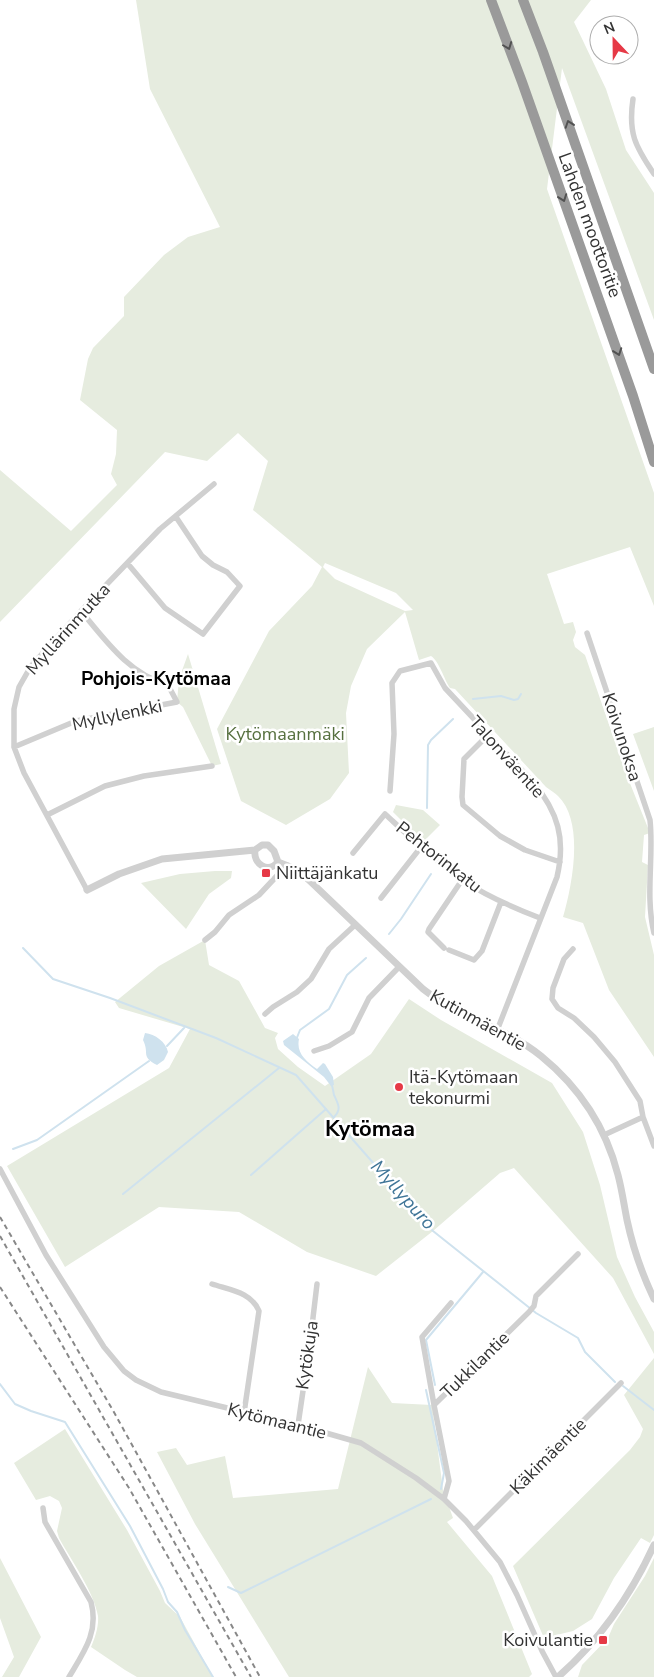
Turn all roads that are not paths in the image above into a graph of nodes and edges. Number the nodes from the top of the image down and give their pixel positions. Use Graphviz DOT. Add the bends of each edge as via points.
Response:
graph roads {
  1 [pos="491,0"];
  2 [pos="524,0"];
  3 [pos="633,99"];
  4 [pos="654,174"];
  5 [pos="654,369"];
  6 [pos="654,462"];
  7 [pos="214,484"];
  8 [pos="176,517"];
  9 [pos="128,564"];
  10 [pos="81,611"];
  11 [pos="587,633"];
  12 [pos="488,735"];
  13 [pos="14,747"];
  14 [pos="212,766"];
  15 [pos="390,791"];
  16 [pos="46,815"];
  17 [pos="422,847"];
  18 [pos="255,850"];
  19 [pos="353,853"];
  20 [pos="278,862"];
  21 [pos="560,862"];
  22 [pos="286,866"];
  23 [pos="462,880"];
  24 [pos="87,890"];
  25 [pos="381,898"];
  26 [pos="501,902"];
  27 [pos="540,918"];
  28 [pos="355,925"];
  29 [pos="654,933"];
  30 [pos="205,940"];
  31 [pos="573,949"];
  32 [pos="399,967"];
  33 [pos="265,1014"];
  34 [pos="498,1028"];
  35 [pos="314,1051"];
  36 [pos="643,1116"];
  37 [pos="604,1135"];
  38 [pos="654,1146"];
  39 [pos="0,1169"];
  40 [pos="578,1254"];
  41 [pos="212,1284"];
  42 [pos="317,1284"];
  43 [pos="654,1299"];
  44 [pos="451,1303"];
  45 [pos="621,1383"];
  46 [pos="434,1405"];
  47 [pos="244,1412"];
  48 [pos="298,1425"];
  49 [pos="444,1499"];
  50 [pos="43,1508"];
  51 [pos="474,1530"];
  52 [pos="654,1545"];
  53 [pos="70,1677"];
  54 [pos="557,1677"];
  1 -- 6 [label="highway, Lahden moottoritie, one-way"];
  5 -- 2 [label="highway, Lahden moottoritie, one-way"];
  3 -- 4 [label="street" via="633,135"];
  7 -- 8 [label="street, Myllärinmutka"];
  8 -- 9 [label="street, Myllärinmutka" via="160,529"];
  8 -- 9 [label="street" via="202,556 227,572 240,586 203,634 165,608"];
  9 -- 10 [label="street, Myllärinmutka"];
  10 -- 13 [label="street, Myllärinmutka" via="31,666 19,687 14,709"];
  10 -- 13 [label="street, Myllylenkki" via="118,654 151,680 168,685 177,702 76,721"];
  11 -- 29 [label="street, Koivunoksa" via="653,834 651,910"];
  12 -- 15 [label="street, Talonväentie" via="445,688 431,663 400,671 392,683 394,734"];
  12 -- 21 [label="street, Talonväentie" via="544,796 560,834"];
  12 -- 21 [label="street" via="464,759 463,805 500,836 525,850"];
  13 -- 16 [label="street, Myllärinmutka"];
  14 -- 16 [label="street" via="144,776 105,786"];
  16 -- 24 [label="street, Myllärinmutka"];
  17 -- 19 [label="street, Pehtorinkatu" via="385,814"];
  17 -- 23 [label="street, Pehtorinkatu"];
  17 -- 25 [label="street"];
  18 -- 20 [label="street, Kutinmäentie" via="258,846 268,845"];
  18 -- 20 [label="street, Kutinmäentie" via="257,862 262,866 269,868"];
  18 -- 24 [label="street, Kutinmäentie" via="162,859 119,874"];
  20 -- 22 [label="street, Kutinmäentie"];
  21 -- 27 [label="street, Talonväentie"];
  22 -- 28 [label="street, Kutinmäentie" via="298,870"];
  22 -- 30 [label="street" via="259,895 229,915"];
  23 -- 26 [label="street, Pehtorinkatu"];
  23 -- 26 [label="street" via="428,932 446,949 474,960 482,951"];
  26 -- 27 [label="street, Pehtorinkatu"];
  27 -- 34 [label="street, Talonväentie"];
  28 -- 32 [label="street, Kutinmäentie"];
  28 -- 33 [label="street" via="329,950 311,979"];
  31 -- 36 [label="street" via="564,959 552,999 558,1008 594,1037 615,1062 640,1101"];
  32 -- 34 [label="street, Kutinmäentie" via="439,1001"];
  32 -- 35 [label="street" via="369,998 352,1032"];
  34 -- 37 [label="street, Kutinmäentie" via="542,1057 569,1083 585,1101"];
  36 -- 37 [label="street"];
  36 -- 38 [label="street"];
  37 -- 43 [label="street, Kutinmäentie" via="619,1177 639,1266"];
  39 -- 47 [label="street, Kytömaantie" via="46,1256 104,1347 124,1371 161,1392"];
  40 -- 46 [label="street, Tukkilantie" via="536,1296 529,1312"];
  41 -- 47 [label="street" via="248,1296 260,1311"];
  42 -- 48 [label="street, Kytökuja"];
  44 -- 46 [label="street" via="422,1337"];
  45 -- 51 [label="street, Käkimäentie"];
  46 -- 49 [label="street, Tukkilantie" via="448,1481"];
  47 -- 48 [label="street, Kytömaantie"];
  48 -- 49 [label="street, Kytömaantie" via="360,1443"];
  49 -- 51 [label="street, Kytömaantie"];
  50 -- 53 [label="street" via="45,1522 91,1602 94,1615 92,1636"];
  51 -- 54 [label="street, Kytömaantie" via="508,1576"];
  52 -- 54 [label="street" via="609,1622"];
}
